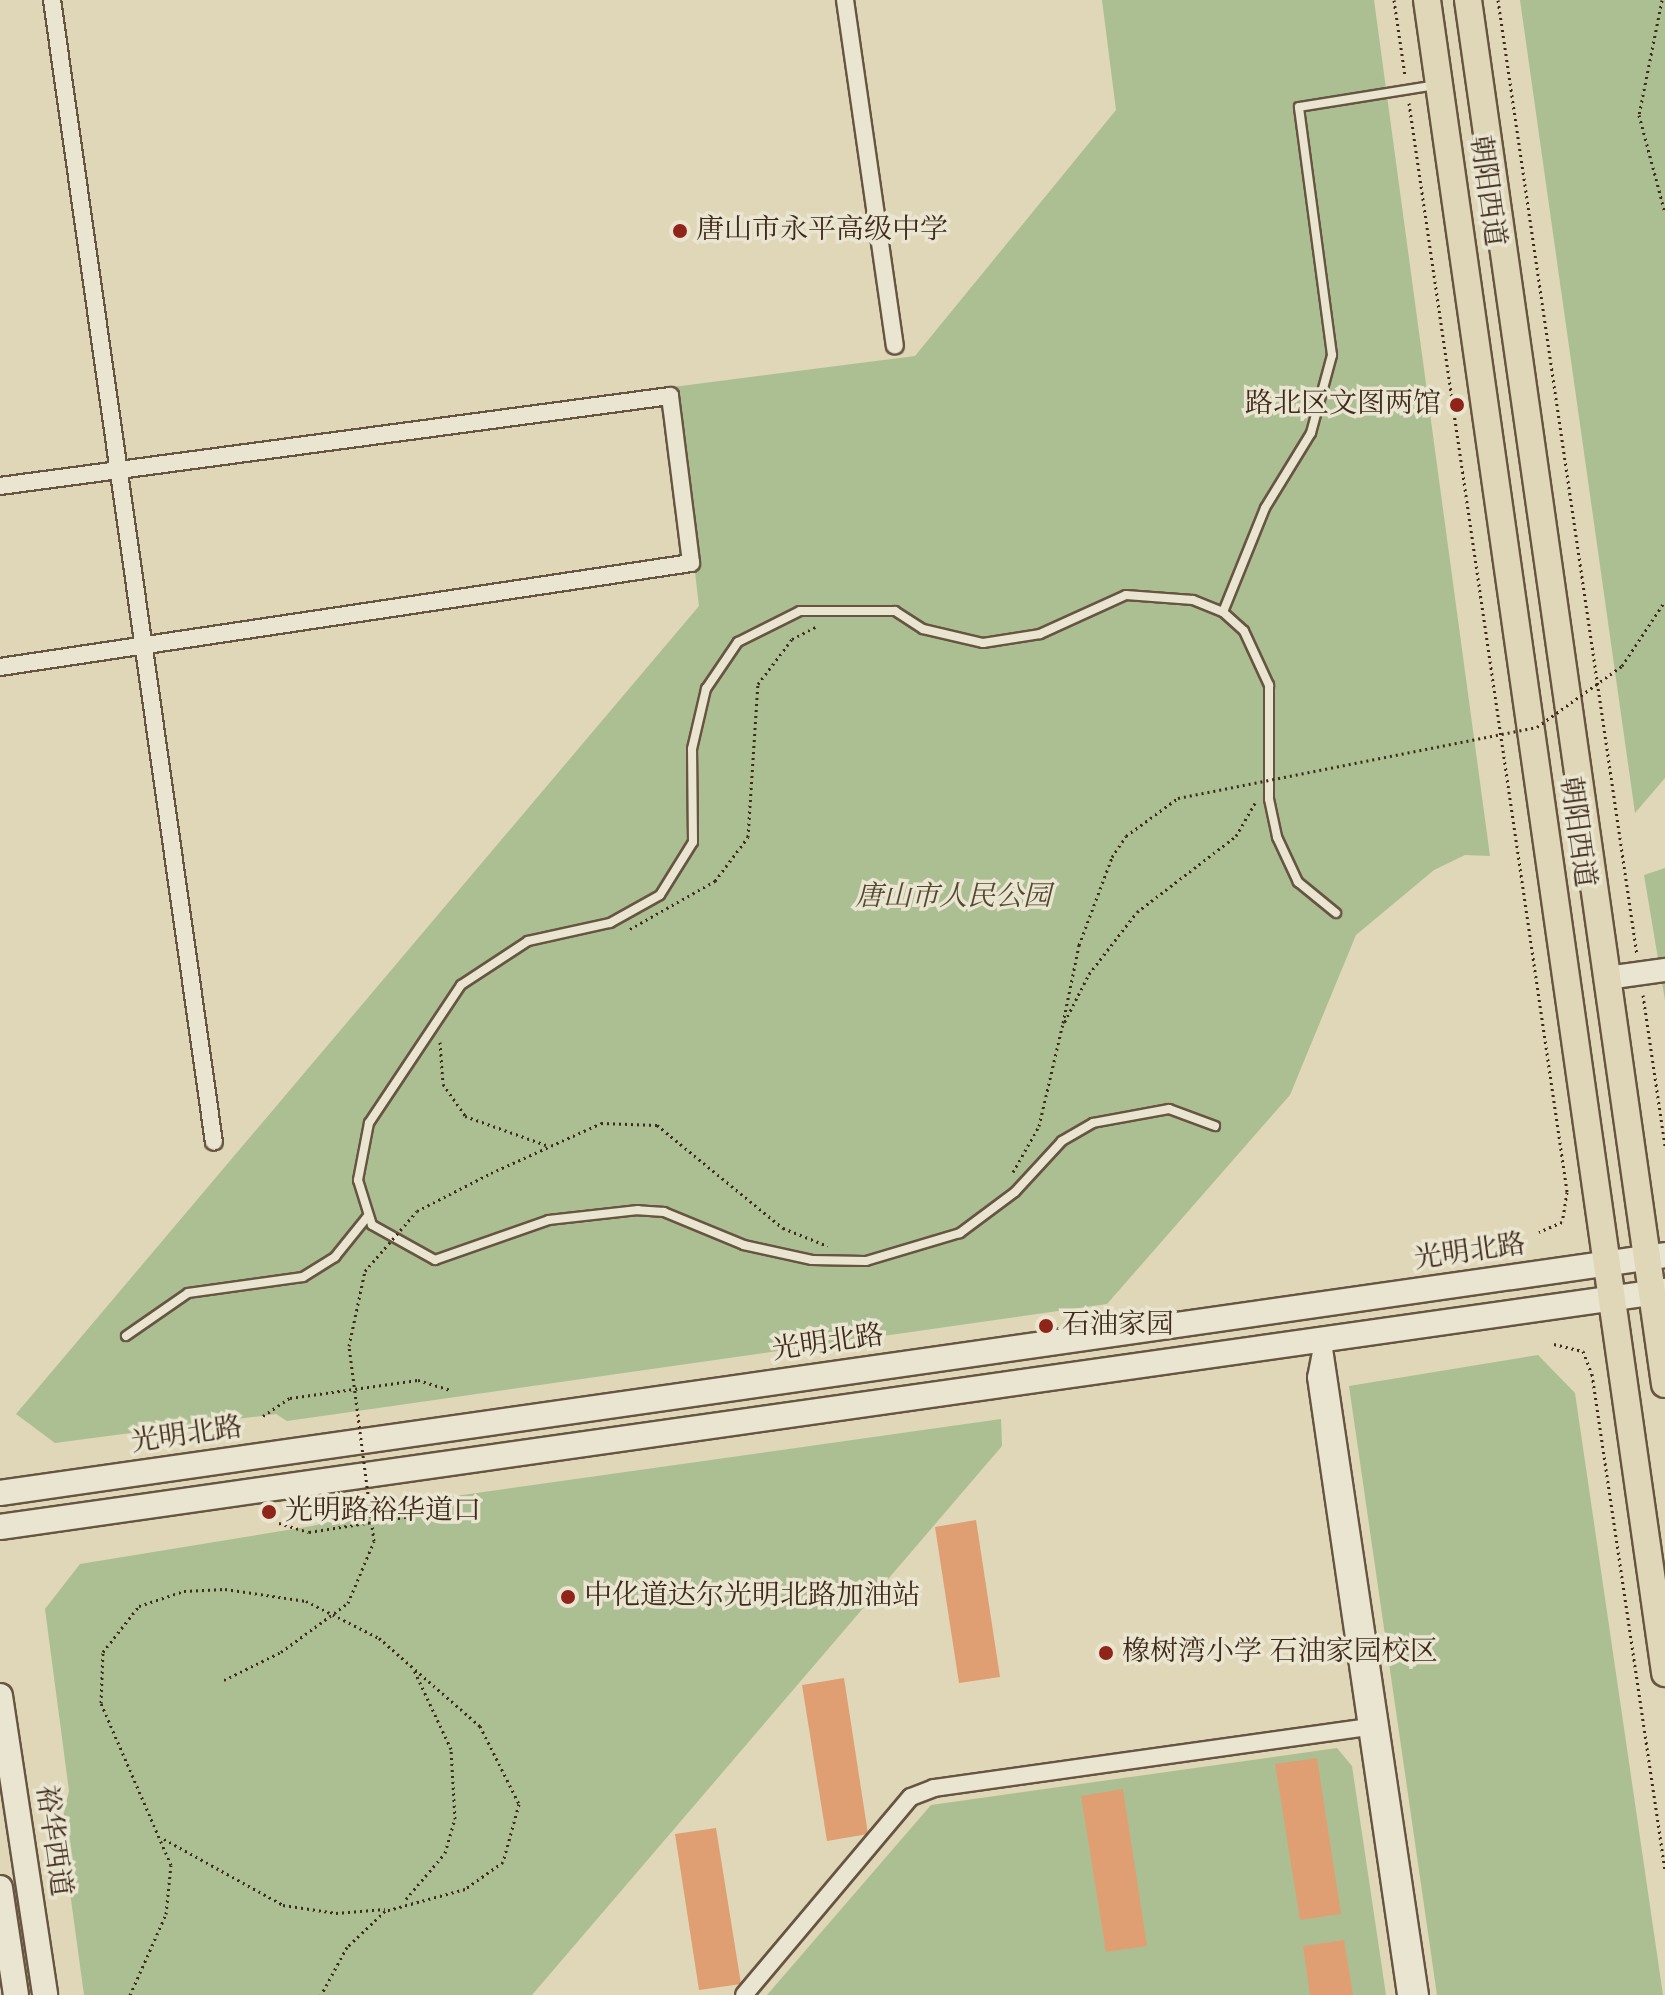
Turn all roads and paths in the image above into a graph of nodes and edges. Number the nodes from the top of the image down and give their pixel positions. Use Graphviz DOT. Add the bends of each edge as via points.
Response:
graph roads {
  1 [pos="52,0"];
  2 [pos="845,0"];
  3 [pos="1394,0"];
  4 [pos="1427,0"];
  5 [pos="1468,0"];
  6 [pos="1498,0"];
  7 [pos="1662,0"];
  8 [pos="1439,85"];
  9 [pos="1407,90"];
  10 [pos="1665,213"];
  11 [pos="895,345"];
  12 [pos="119,470"];
  13 [pos="0,486"];
  14 [pos="1665,601"];
  15 [pos="1223,612"];
  16 [pos="820,624"];
  17 [pos="144,646"];
  18 [pos="0,667"];
  19 [pos="1263,771"];
  20 [pos="1336,913"];
  21 [pos="616,933"];
  22 [pos="1665,970"];
  23 [pos="1640,974"];
  24 [pos="1607,978"];
  25 [pos="1062,1027"];
  26 [pos="441,1037"];
  27 [pos="1215,1126"];
  28 [pos="214,1142"];
  29 [pos="546,1145"];
  30 [pos="1665,1145"];
  31 [pos="1005,1185"];
  32 [pos="368,1216"];
  33 [pos="1539,1232"];
  34 [pos="843,1249"];
  35 [pos="1656,1256"];
  36 [pos="1605,1264"];
  37 [pos="1659,1292"];
  38 [pos="1609,1299"];
  39 [pos="126,1336"];
  40 [pos="1323,1342"];
  41 [pos="1554,1344"];
  42 [pos="1665,1384"];
  43 [pos="356,1389"];
  44 [pos="450,1390"];
  45 [pos="263,1416"];
  46 [pos="0,1493"];
  47 [pos="462,1497"];
  48 [pos="375,1522"];
  49 [pos="279,1523"];
  50 [pos="0,1527"];
  51 [pos="411,1665"];
  52 [pos="1665,1673"];
  53 [pos="224,1680"];
  54 [pos="0,1696"];
  55 [pos="1367,1727"];
  56 [pos="164,1839"];
  57 [pos="1665,1870"];
  58 [pos="0,1888"];
  59 [pos="16,1995"];
  60 [pos="45,1995"];
  61 [pos="130,1995"];
  62 [pos="321,1995"];
  63 [pos="744,1995"];
  64 [pos="1406,1995"];
  65 [pos="1420,1995"];
  1 -- 12 [label="street"];
  2 -- 11 [label="street"];
  3 -- 9 [label="path"];
  4 -- 8 [label="main road, 朝阳西道"];
  5 -- 24 [label="main road, 朝阳西道"];
  6 -- 23 [label="path"];
  7 -- 10 [label="path" via="1639,115"];
  8 -- 9 [label="lane"];
  8 -- 36 [label="main road, 朝阳西道"];
  9 -- 15 [label="lane" via="1299,107 1332,355 1311,433 1265,508"];
  9 -- 33 [label="path" via="1567,1192 1562,1222"];
  12 -- 13 [label="street"];
  12 -- 17 [label="street"];
  12 -- 17 [label="street" via="670,396 691,563"];
  14 -- 25 [label="path, bridge" via="1622,666 1537,727 1178,798 1126,836 1112,857 1079,945"];
  15 -- 20 [label="lane" via="1244,631 1269,685 1269,799 1277,837 1298,882"];
  15 -- 32 [label="lane" via="1193,600 1126,595 1040,634 983,643 866,607 800,611 756,628 718,665 696,716 693,842 681,867 644,910 528,941 461,985 361,1141 358,1180"];
  16 -- 21 [label="path" via="792,639 758,684 751,713 754,810 734,860 693,898"];
  17 -- 18 [label="street"];
  17 -- 28 [label="street"];
  19 -- 25 [label="path" via="1236,836 1137,912 1089,974"];
  22 -- 23 [label="street"];
  23 -- 24 [label="street"];
  23 -- 30 [label="path"];
  24 -- 35 [label="main road, 朝阳西道"];
  25 -- 31 [label="path" via="1039,1126"];
  26 -- 29 [label="path" via="443,1084 465,1116"];
  27 -- 32 [label="lane" via="1169,1109 1093,1123 1062,1141 1015,1192 960,1233 866,1261 812,1260 744,1245 664,1212 638,1210 549,1220 435,1260 397,1244"];
  29 -- 34 [label="path" via="601,1123 657,1125 783,1228"];
  29 -- 43 [label="path, bridge" via="417,1211 378,1249 351,1316"];
  32 -- 39 [label="lane" via="335,1257 303,1277 188,1293"];
  35 -- 36 [label="main road, 光明北路"];
  35 -- 37 [label="main road, 朝阳西道"];
  36 -- 38 [label="main road, 朝阳西道"];
  36 -- 46 [label="main road, 光明北路"];
  37 -- 38 [label="main road"];
  37 -- 42 [label="main road, 朝阳西道"];
  38 -- 40 [label="main road"];
  38 -- 52 [label="main road, 朝阳西道"];
  40 -- 50 [label="main road"];
  40 -- 55 [label="street" via="1316,1377"];
  40 -- 65 [label="street"];
  41 -- 57 [label="path" via="1583,1351 1592,1374"];
  43 -- 44 [label="path" via="418,1380"];
  43 -- 45 [label="path" via="290,1398"];
  43 -- 48 [label="path, bridge"];
  47 -- 48 [label="path" via="437,1512"];
  48 -- 49 [label="path" via="309,1532"];
  48 -- 53 [label="path, bridge" via="368,1566 348,1603 281,1652"];
  51 -- 56 [label="path" via="451,1749 455,1819 445,1853 402,1903 336,1913 283,1905"];
  51 -- 56 [label="path" via="346,1617 269,1591 184,1591 139,1606 112,1632 99,1680 111,1732"];
  51 -- 62 [label="path" via="480,1726 513,1781 519,1822 503,1862 482,1880 403,1901 368,1924"];
  54 -- 60 [label="main road, 裕华西道"];
  55 -- 63 [label="street" via="934,1788 911,1797"];
  55 -- 64 [label="street"];
  56 -- 61 [label="path" via="172,1893"];
  58 -- 59 [label="main road, 裕华西道"];
}
